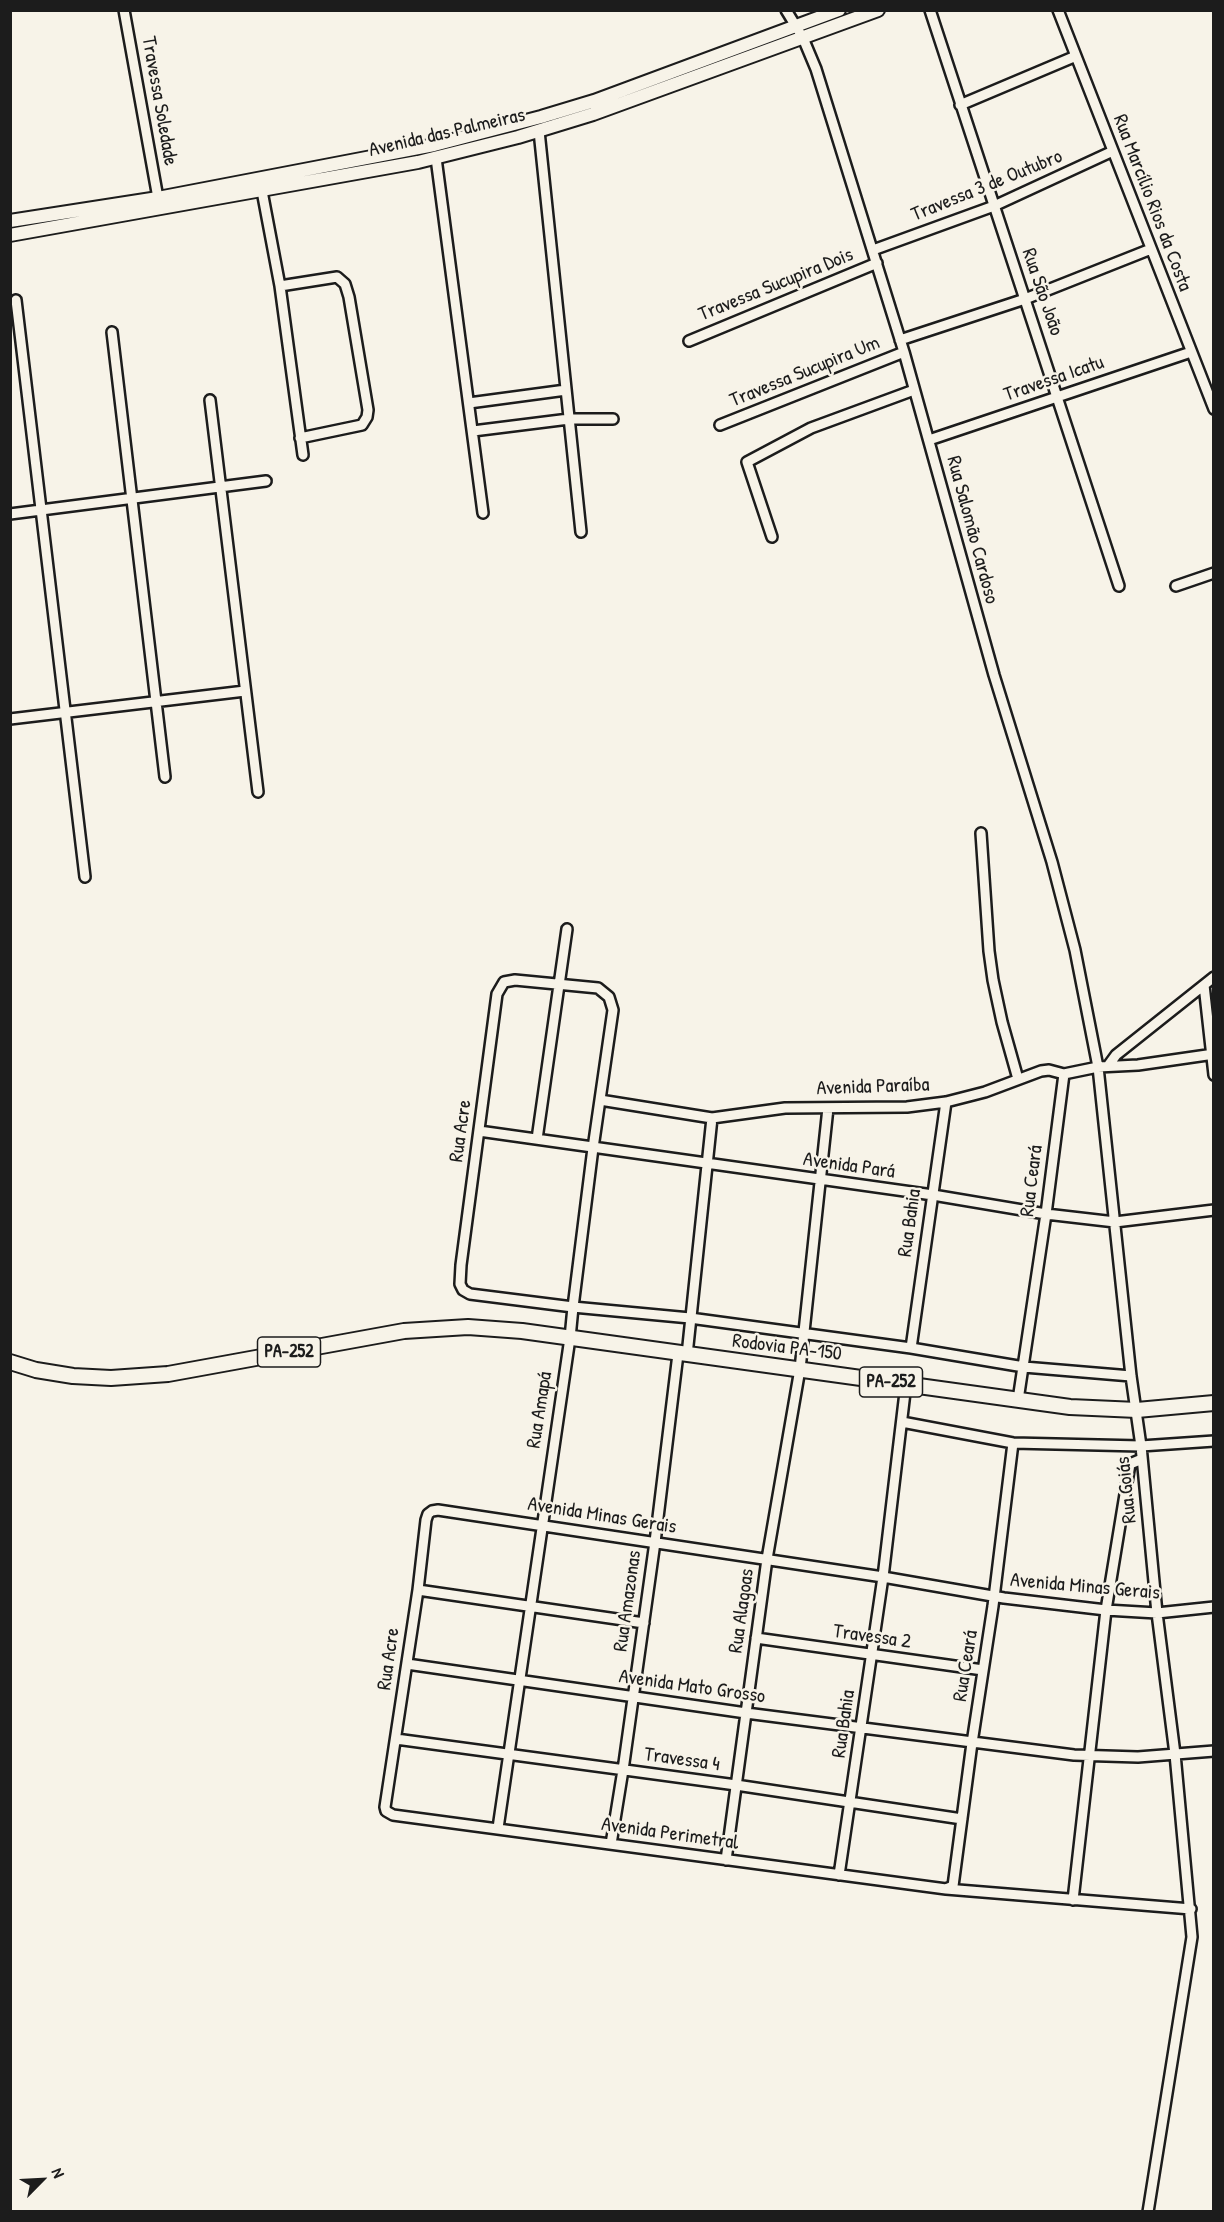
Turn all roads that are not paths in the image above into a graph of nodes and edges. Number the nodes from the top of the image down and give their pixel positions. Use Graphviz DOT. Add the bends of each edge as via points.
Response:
graph roads {
  1 [pos="124,10"];
  2 [pos="786,10"];
  3 [pos="839,10"];
  4 [pos="878,10"];
  5 [pos="930,10"];
  6 [pos="1058,10"];
  7 [pos="796,26"];
  8 [pos="803,38"];
  9 [pos="1076,56"];
  10 [pos="960,105"];
  11 [pos="539,131"];
  12 [pos="1113,151"];
  13 [pos="436,158"];
  14 [pos="262,191"];
  15 [pos="158,198"];
  16 [pos="994,206"];
  17 [pos="10,221"];
  18 [pos="10,235"];
  19 [pos="1151,249"];
  20 [pos="873,250"];
  21 [pos="877,263"];
  22 [pos="279,286"];
  23 [pos="1025,299"];
  24 [pos="16,300"];
  25 [pos="112,332"];
  26 [pos="689,340"];
  27 [pos="900,340"];
  28 [pos="904,352"];
  29 [pos="1191,352"];
  30 [pos="566,390"];
  31 [pos="914,390"];
  32 [pos="1058,398"];
  33 [pos="210,400"];
  34 [pos="469,403"];
  35 [pos="1214,409"];
  36 [pos="569,419"];
  37 [pos="613,419"];
  38 [pos="720,425"];
  39 [pos="473,431"];
  40 [pos="300,438"];
  41 [pos="929,440"];
  42 [pos="303,455"];
  43 [pos="266,481"];
  44 [pos="220,487"];
  45 [pos="132,498"];
  46 [pos="41,510"];
  47 [pos="483,513"];
  48 [pos="10,514"];
  49 [pos="581,532"];
  50 [pos="772,537"];
  51 [pos="1214,573"];
  52 [pos="1119,586"];
  53 [pos="1176,586"];
  54 [pos="246,691"];
  55 [pos="156,702"];
  56 [pos="65,712"];
  57 [pos="10,719"];
  58 [pos="165,777"];
  59 [pos="258,792"];
  60 [pos="981,833"];
  61 [pos="85,877"];
  62 [pos="567,929"];
  63 [pos="1214,978"];
  64 [pos="558,983"];
  65 [pos="1204,985"];
  66 [pos="1212,1055"];
  67 [pos="1103,1066"];
  68 [pos="1064,1074"];
  69 [pos="1214,1075"];
  70 [pos="1018,1079"];
  71 [pos="600,1100"];
  72 [pos="946,1102"];
  73 [pos="828,1108"];
  74 [pos="712,1118"];
  75 [pos="479,1131"];
  76 [pos="537,1139"];
  77 [pos="593,1148"];
  78 [pos="707,1164"];
  79 [pos="820,1180"];
  80 [pos="933,1195"];
  81 [pos="1214,1210"];
  82 [pos="1046,1214"];
  83 [pos="1115,1222"];
  84 [pos="573,1307"];
  85 [pos="690,1318"];
  86 [pos="802,1335"];
  87 [pos="570,1338"];
  88 [pos="911,1348"];
  89 [pos="682,1354"];
  90 [pos="10,1362"];
  91 [pos="1024,1367"];
  92 [pos="800,1369"];
  93 [pos="1131,1376"];
  94 [pos="906,1384"];
  95 [pos="1018,1400"];
  96 [pos="1214,1403"];
  97 [pos="1137,1410"];
  98 [pos="902,1422"];
  99 [pos="1214,1441"];
  100 [pos="1013,1443"];
  101 [pos="1141,1446"];
  102 [pos="1142,1459"];
  103 [pos="432,1511"];
  104 [pos="541,1525"];
  105 [pos="655,1542"];
  106 [pos="767,1559"];
  107 [pos="883,1577"];
  108 [pos="418,1590"];
  109 [pos="993,1596"];
  110 [pos="530,1605"];
  111 [pos="1214,1607"];
  112 [pos="1106,1610"];
  113 [pos="1157,1613"];
  114 [pos="644,1623"];
  115 [pos="756,1638"];
  116 [pos="872,1656"];
  117 [pos="407,1664"];
  118 [pos="983,1670"];
  119 [pos="519,1679"];
  120 [pos="633,1697"];
  121 [pos="746,1713"];
  122 [pos="862,1728"];
  123 [pos="396,1739"];
  124 [pos="972,1743"];
  125 [pos="1214,1751"];
  126 [pos="1175,1754"];
  127 [pos="508,1755"];
  128 [pos="1089,1756"];
  129 [pos="623,1770"];
  130 [pos="736,1785"];
  131 [pos="851,1803"];
  132 [pos="389,1814"];
  133 [pos="962,1819"];
  134 [pos="498,1828"];
  135 [pos="611,1844"];
  136 [pos="726,1860"];
  137 [pos="839,1875"];
  138 [pos="946,1889"];
  139 [pos="1073,1900"];
  140 [pos="1191,1909"];
  141 [pos="1148,2211"];
  1 -- 15 [label="street, Travessa Soledade"];
  2 -- 7 [label="street, Rua Salomão Cardoso"];
  3 -- 7 [label="main road, Avenida das Palmeiras"];
  4 -- 8 [label="main road, Avenida das Palmeiras"];
  5 -- 10 [label="street, Rua São João"];
  6 -- 9 [label="street, Rua Marcílio Rios da Costa"];
  7 -- 8 [label="street, Rua Salomão Cardoso"];
  7 -- 15 [label="main road, Avenida das Palmeiras" via="542,117 434,145"];
  8 -- 11 [label="main road, Avenida das Palmeiras"];
  8 -- 20 [label="street, Rua Salomão Cardoso"];
  9 -- 10 [label="street"];
  9 -- 12 [label="street, Rua Marcílio Rios da Costa"];
  10 -- 16 [label="street, Rua São João"];
  11 -- 13 [label="main road, Avenida das Palmeiras"];
  11 -- 30 [label="street"];
  12 -- 16 [label="street, Travessa 3 de Outubro"];
  12 -- 19 [label="street, Rua Marcílio Rios da Costa"];
  13 -- 14 [label="main road, Avenida das Palmeiras"];
  13 -- 34 [label="street"];
  14 -- 18 [label="main road, Avenida das Palmeiras"];
  14 -- 22 [label="street"];
  15 -- 17 [label="main road, Avenida das Palmeiras"];
  16 -- 20 [label="street, Travessa 3 de Outubro"];
  16 -- 23 [label="street, Rua São João"];
  19 -- 23 [label="street"];
  19 -- 29 [label="street, Rua Marcílio Rios da Costa"];
  20 -- 21 [label="street, Rua Salomão Cardoso"];
  21 -- 26 [label="street, Travessa Sucupira Dois"];
  21 -- 27 [label="street, Rua Salomão Cardoso"];
  22 -- 40 [label="street"];
  22 -- 40 [label="street" via="337,277 345,284 368,410 362,425"];
  23 -- 27 [label="street"];
  23 -- 32 [label="street, Rua São João"];
  24 -- 46 [label="street"];
  25 -- 45 [label="street"];
  27 -- 28 [label="street, Rua Salomão Cardoso"];
  28 -- 31 [label="street, Rua Salomão Cardoso"];
  28 -- 38 [label="street, Travessa Sucupira Um"];
  29 -- 32 [label="street, Travessa Icatu"];
  29 -- 35 [label="street, Rua Marcílio Rios da Costa"];
  30 -- 34 [label="street"];
  30 -- 36 [label="street"];
  31 -- 41 [label="street, Rua Salomão Cardoso"];
  31 -- 50 [label="street" via="811,428 747,462"];
  32 -- 41 [label="street, Travessa Icatu"];
  32 -- 52 [label="street, Rua São João"];
  33 -- 44 [label="street"];
  34 -- 39 [label="street"];
  36 -- 37 [label="street"];
  36 -- 39 [label="street"];
  36 -- 49 [label="street"];
  39 -- 47 [label="street"];
  40 -- 42 [label="street"];
  41 -- 67 [label="street, Rua Salomão Cardoso" via="993,675 1040,820"];
  43 -- 44 [label="street"];
  44 -- 45 [label="street"];
  44 -- 54 [label="street"];
  45 -- 46 [label="street"];
  45 -- 55 [label="street"];
  46 -- 48 [label="street"];
  46 -- 56 [label="street"];
  51 -- 53 [label="street"];
  54 -- 55 [label="street"];
  54 -- 59 [label="street"];
  55 -- 56 [label="street"];
  55 -- 58 [label="street"];
  56 -- 57 [label="street"];
  56 -- 61 [label="street"];
  60 -- 70 [label="street" via="992,970"];
  62 -- 64 [label="street"];
  63 -- 65 [label="street"];
  64 -- 71 [label="street, Rua Amapá" via="598,988 609,997 613,1010"];
  64 -- 75 [label="street, Rua Acre" via="508,981 501,985"];
  64 -- 76 [label="street"];
  65 -- 66 [label="street"];
  65 -- 67 [label="street"];
  66 -- 67 [label="street, Avenida Paraíba"];
  66 -- 69 [label="street"];
  67 -- 68 [label="street, Avenida Paraíba"];
  67 -- 83 [label="street, Rua Goiás"];
  68 -- 70 [label="street, Avenida Paraíba" via="1049,1070"];
  68 -- 82 [label="street, Rua Ceará"];
  70 -- 72 [label="street, Avenida Paraíba"];
  71 -- 74 [label="street, Avenida Paraíba"];
  71 -- 77 [label="street, Rua Amapá"];
  72 -- 73 [label="street, Avenida Paraíba" via="907,1107"];
  72 -- 80 [label="street, Rua Bahia"];
  73 -- 74 [label="street, Avenida Paraíba" via="785,1108"];
  73 -- 79 [label="street"];
  74 -- 78 [label="street"];
  75 -- 76 [label="street, Avenida Pará"];
  75 -- 84 [label="street, Rua Acre" via="461,1265 463,1290"];
  76 -- 77 [label="street, Avenida Pará"];
  77 -- 78 [label="street, Avenida Pará"];
  77 -- 84 [label="street, Rua Amapá"];
  78 -- 79 [label="street, Avenida Pará"];
  78 -- 85 [label="street"];
  79 -- 80 [label="street, Avenida Pará"];
  79 -- 86 [label="street"];
  80 -- 82 [label="street, Avenida Pará"];
  80 -- 88 [label="street, Rua Bahia"];
  81 -- 83 [label="street, Avenida Pará"];
  82 -- 83 [label="street, Avenida Pará"];
  82 -- 91 [label="street, Rua Ceará"];
  83 -- 93 [label="street, Rua Goiás"];
  84 -- 85 [label="street"];
  84 -- 87 [label="street, Rua Amapá"];
  85 -- 86 [label="street"];
  85 -- 89 [label="street"];
  86 -- 88 [label="street"];
  86 -- 92 [label="street, Rua Alagoas"];
  87 -- 89 [label="highway, Rodovia PA-150 / PA-252"];
  87 -- 90 [label="highway, PA-252" via="522,1331 436,1327 168,1374 111,1378 73,1376"];
  87 -- 104 [label="street, Rua Amapá"];
  88 -- 91 [label="street"];
  89 -- 92 [label="highway, Rodovia PA-150 / PA-252"];
  89 -- 105 [label="street, Rua Amazonas"];
  91 -- 93 [label="street"];
  91 -- 95 [label="street, Rua Ceará"];
  92 -- 94 [label="highway, Rodovia PA-150 / PA-252"];
  92 -- 106 [label="street, Rua Alagoas"];
  93 -- 97 [label="street, Rua Goiás"];
  94 -- 95 [label="highway, Rodovia PA-150 / PA-252"];
  94 -- 98 [label="street, Rua Bahia"];
  95 -- 97 [label="highway, Rodovia PA-150 / PA-252"];
  96 -- 97 [label="highway, Rodovia PA-150 / PA-252"];
  97 -- 101 [label="street, Rua Goiás"];
  98 -- 100 [label="street"];
  98 -- 107 [label="street, Rua Bahia"];
  99 -- 101 [label="street"];
  100 -- 101 [label="street"];
  100 -- 109 [label="street, Rua Ceará"];
  101 -- 102 [label="street, Rua Goiás"];
  102 -- 112 [label="street" via="1130,1464"];
  102 -- 113 [label="street, Rua Goiás"];
  103 -- 104 [label="street, Avenida Minas Gerais"];
  103 -- 108 [label="street, Rua Acre" via="426,1520"];
  104 -- 105 [label="street, Avenida Minas Gerais"];
  104 -- 110 [label="street, Rua Amapá"];
  105 -- 106 [label="street, Avenida Minas Gerais"];
  105 -- 114 [label="street, Rua Amazonas"];
  106 -- 107 [label="street"];
  106 -- 115 [label="street, Rua Alagoas"];
  107 -- 109 [label="street, Avenida Minas Gerais"];
  107 -- 116 [label="street, Rua Bahia"];
  108 -- 110 [label="street"];
  108 -- 117 [label="street, Rua Acre"];
  109 -- 112 [label="street, Avenida Minas Gerais"];
  109 -- 118 [label="street, Rua Ceará"];
  110 -- 114 [label="street"];
  110 -- 119 [label="street, Rua Amapá"];
  111 -- 113 [label="street, Avenida Minas Gerais"];
  112 -- 113 [label="street, Avenida Minas Gerais"];
  112 -- 128 [label="street"];
  113 -- 126 [label="street, Rua Goiás"];
  114 -- 120 [label="street, Rua Amazonas"];
  115 -- 116 [label="street, Travessa 2"];
  115 -- 121 [label="street, Rua Alagoas"];
  116 -- 118 [label="street, Travessa 2"];
  116 -- 122 [label="street, Rua Bahia"];
  117 -- 119 [label="street, Avenida Mato Grosso"];
  117 -- 123 [label="street, Rua Acre"];
  118 -- 124 [label="street, Rua Ceará"];
  119 -- 120 [label="street, Avenida Mato Grosso"];
  119 -- 127 [label="street, Rua Amapá"];
  120 -- 121 [label="street, Avenida Mato Grosso"];
  120 -- 129 [label="street, Rua Amazonas"];
  121 -- 122 [label="street, Avenida Mato Grosso"];
  121 -- 130 [label="street, Rua Alagoas"];
  122 -- 124 [label="street, Avenida Mato Grosso"];
  122 -- 131 [label="street, Rua Bahia"];
  123 -- 127 [label="street, Travessa 4"];
  123 -- 132 [label="street, Rua Acre" via="385,1807"];
  124 -- 128 [label="street, Avenida Mato Grosso"];
  124 -- 133 [label="street, Rua Ceará"];
  125 -- 126 [label="street"];
  126 -- 128 [label="street, Avenida Mato Grosso"];
  126 -- 140 [label="street, Rua Goiás"];
  127 -- 129 [label="street, Travessa 4"];
  127 -- 134 [label="street, Rua Amapá"];
  128 -- 139 [label="street"];
  129 -- 130 [label="street, Travessa 4"];
  129 -- 135 [label="street, Rua Amazonas"];
  130 -- 131 [label="street, Travessa 4"];
  130 -- 136 [label="street, Rua Alagoas"];
  131 -- 133 [label="street, Travessa 4"];
  131 -- 137 [label="street, Rua Bahia"];
  132 -- 134 [label="street, Avenida Perimetral"];
  133 -- 138 [label="street, Rua Ceará" via="953,1886"];
  134 -- 135 [label="street, Avenida Perimetral"];
  135 -- 136 [label="street, Avenida Perimetral"];
  136 -- 137 [label="street, Avenida Perimetral"];
  137 -- 138 [label="street, Avenida Perimetral"];
  138 -- 139 [label="street, Avenida Perimetral"];
  139 -- 140 [label="street, Avenida Perimetral"];
  140 -- 141 [label="street, Rua Goiás" via="1192,1937"];
}
